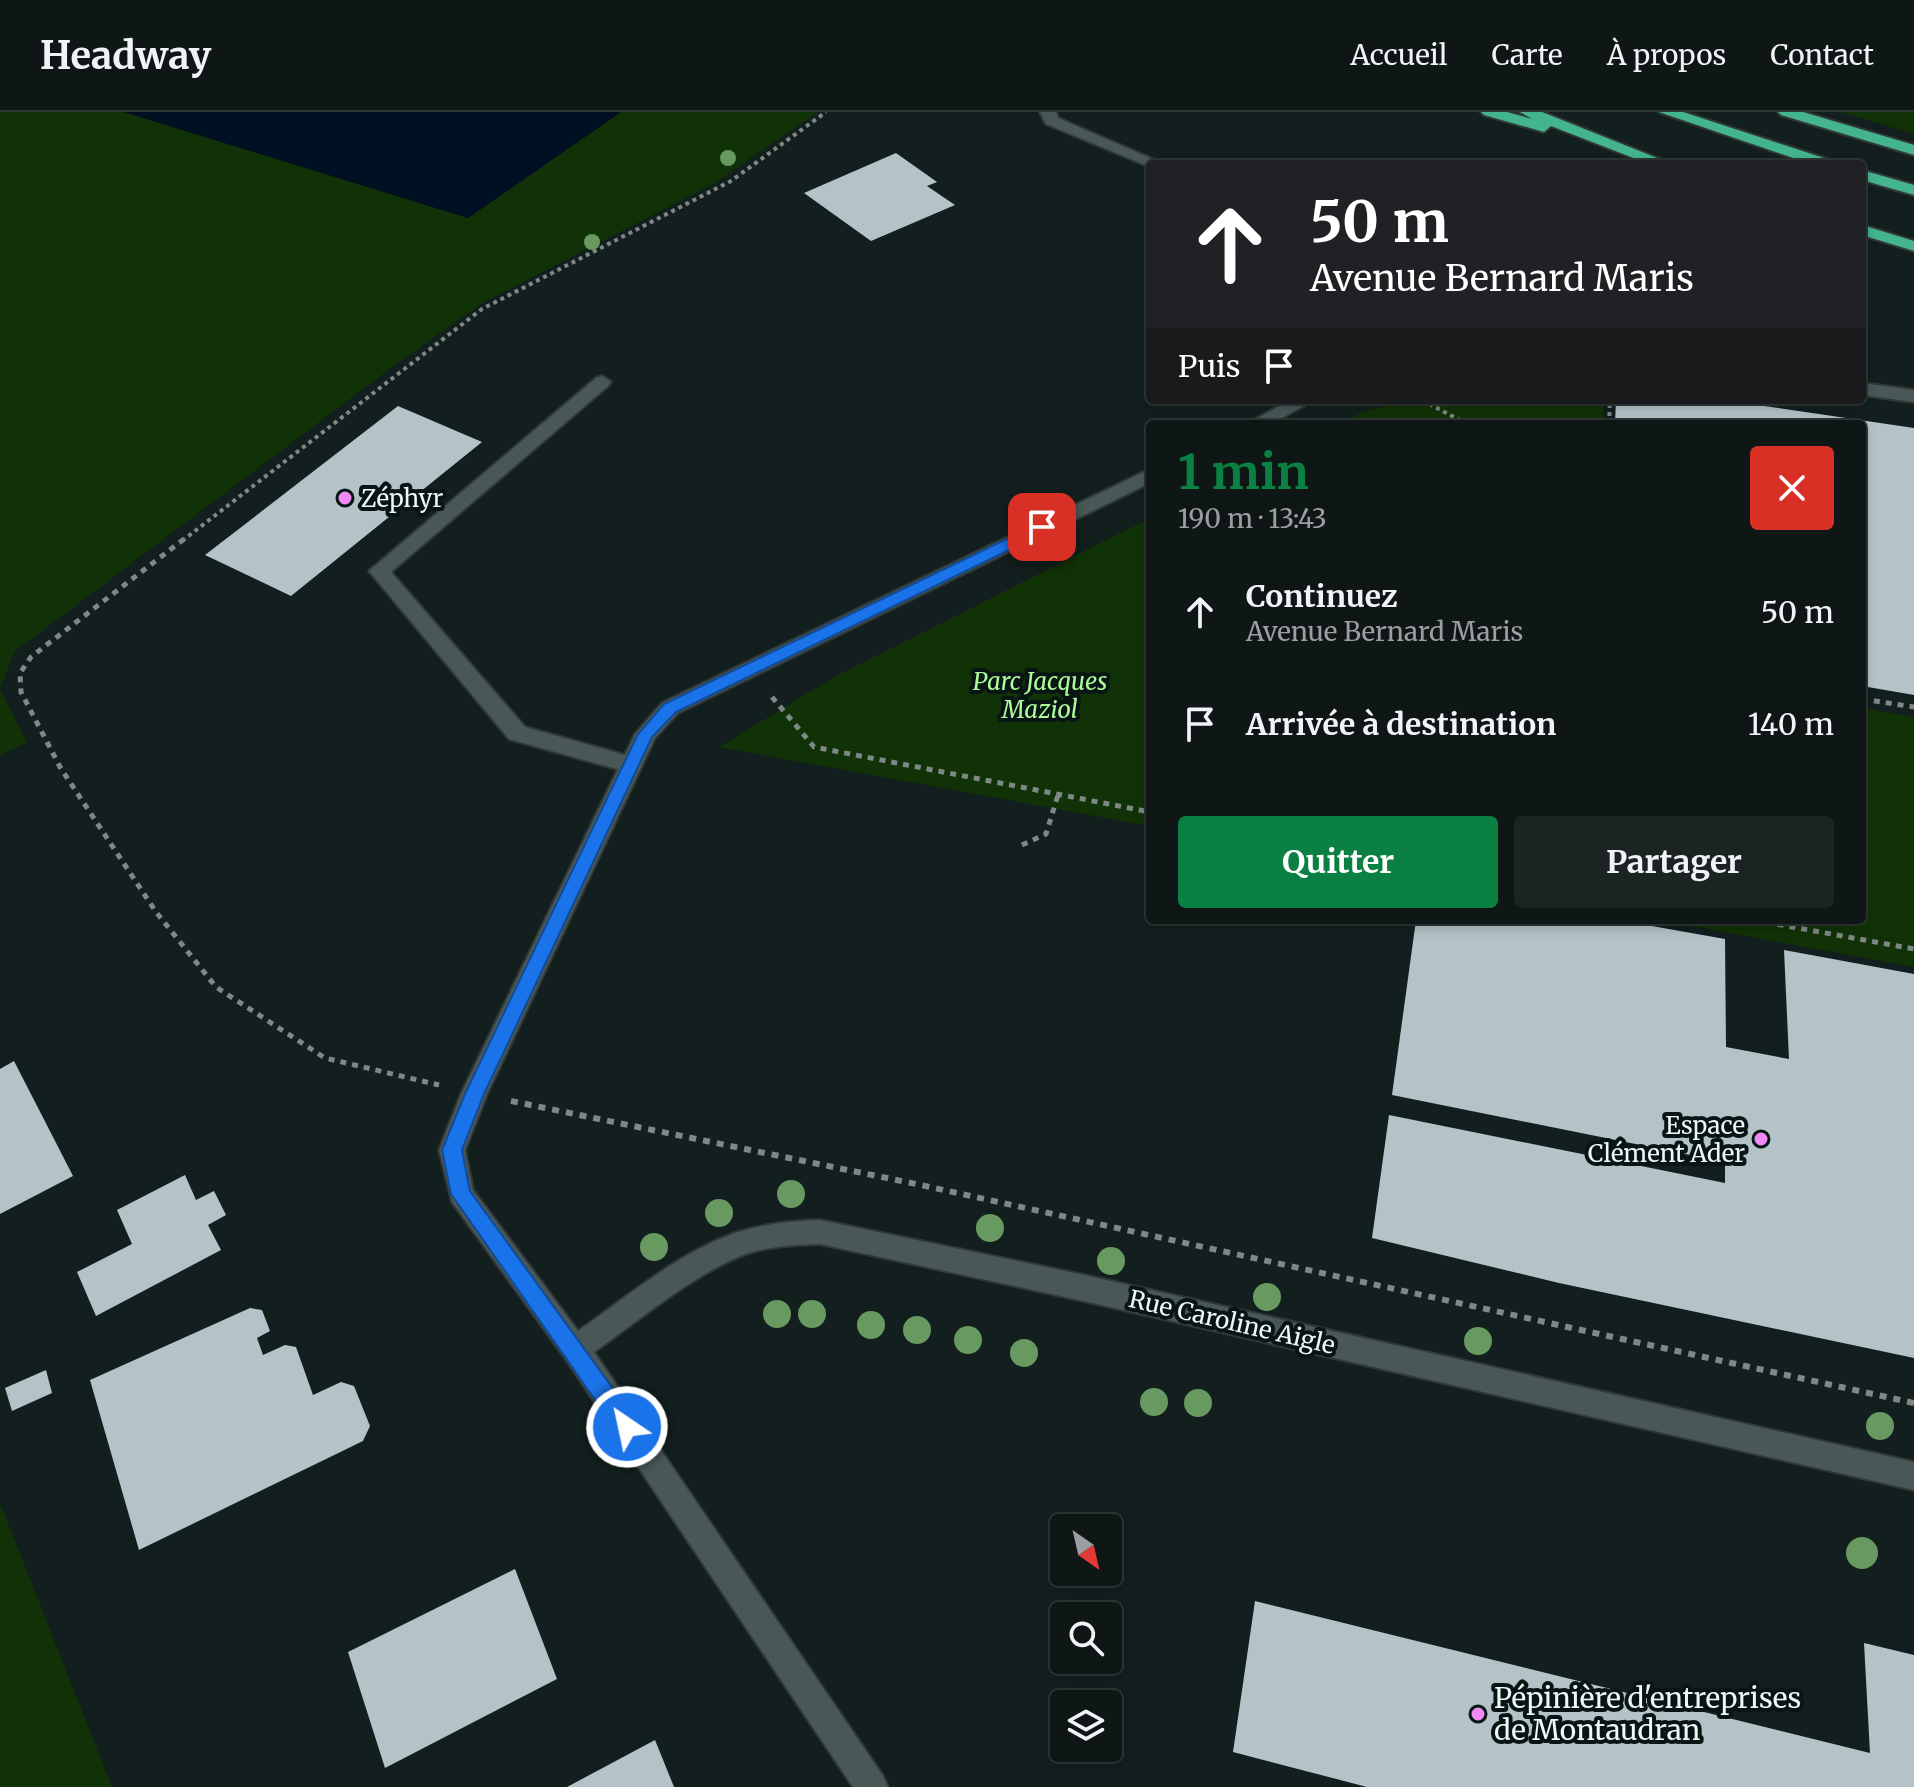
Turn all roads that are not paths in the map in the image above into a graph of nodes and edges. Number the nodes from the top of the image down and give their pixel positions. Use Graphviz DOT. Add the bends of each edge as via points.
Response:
graph roads {
  1 [pos="1048,112"];
  2 [pos="1489,112"];
  3 [pos="1528,112"];
  4 [pos="1667,112"];
  5 [pos="1786,112"];
  6 [pos="1604,143"];
  7 [pos="1914,150"];
  8 [pos="1146,160"];
  9 [pos="1653,160"];
  10 [pos="1815,160"];
  11 [pos="1866,176"];
  12 [pos="1914,190"];
  13 [pos="1866,231"];
  14 [pos="1914,246"];
  15 [pos="602,382"];
  16 [pos="1866,390"];
  17 [pos="1914,396"];
  18 [pos="1297,404"];
  19 [pos="1264,420"];
  20 [pos="1146,477"];
  21 [pos="631,765"];
  22 [pos="575,1349"];
  23 [pos="1914,1476"];
  24 [pos="872,1787"];
  1 -- 8 [label="street" via="1052,121"];
  2 -- 6 [label="highway"];
  3 -- 6 [label="highway"];
  4 -- 10 [label="highway"];
  5 -- 7 [label="highway"];
  6 -- 9 [label="highway"];
  11 -- 12 [label="highway"];
  13 -- 14 [label="highway"];
  15 -- 21 [label="street" via="379,571 517,733"];
  16 -- 17 [label="street"];
  18 -- 19 [label="street"];
  20 -- 21 [label="street" via="670,708 646,734"];
  21 -- 22 [label="street" via="452,1150 461,1194"];
  22 -- 23 [label="street, Rue Caroline Aigle" via="685,1273 739,1244 820,1232"];
  22 -- 24 [label="street"];
}
